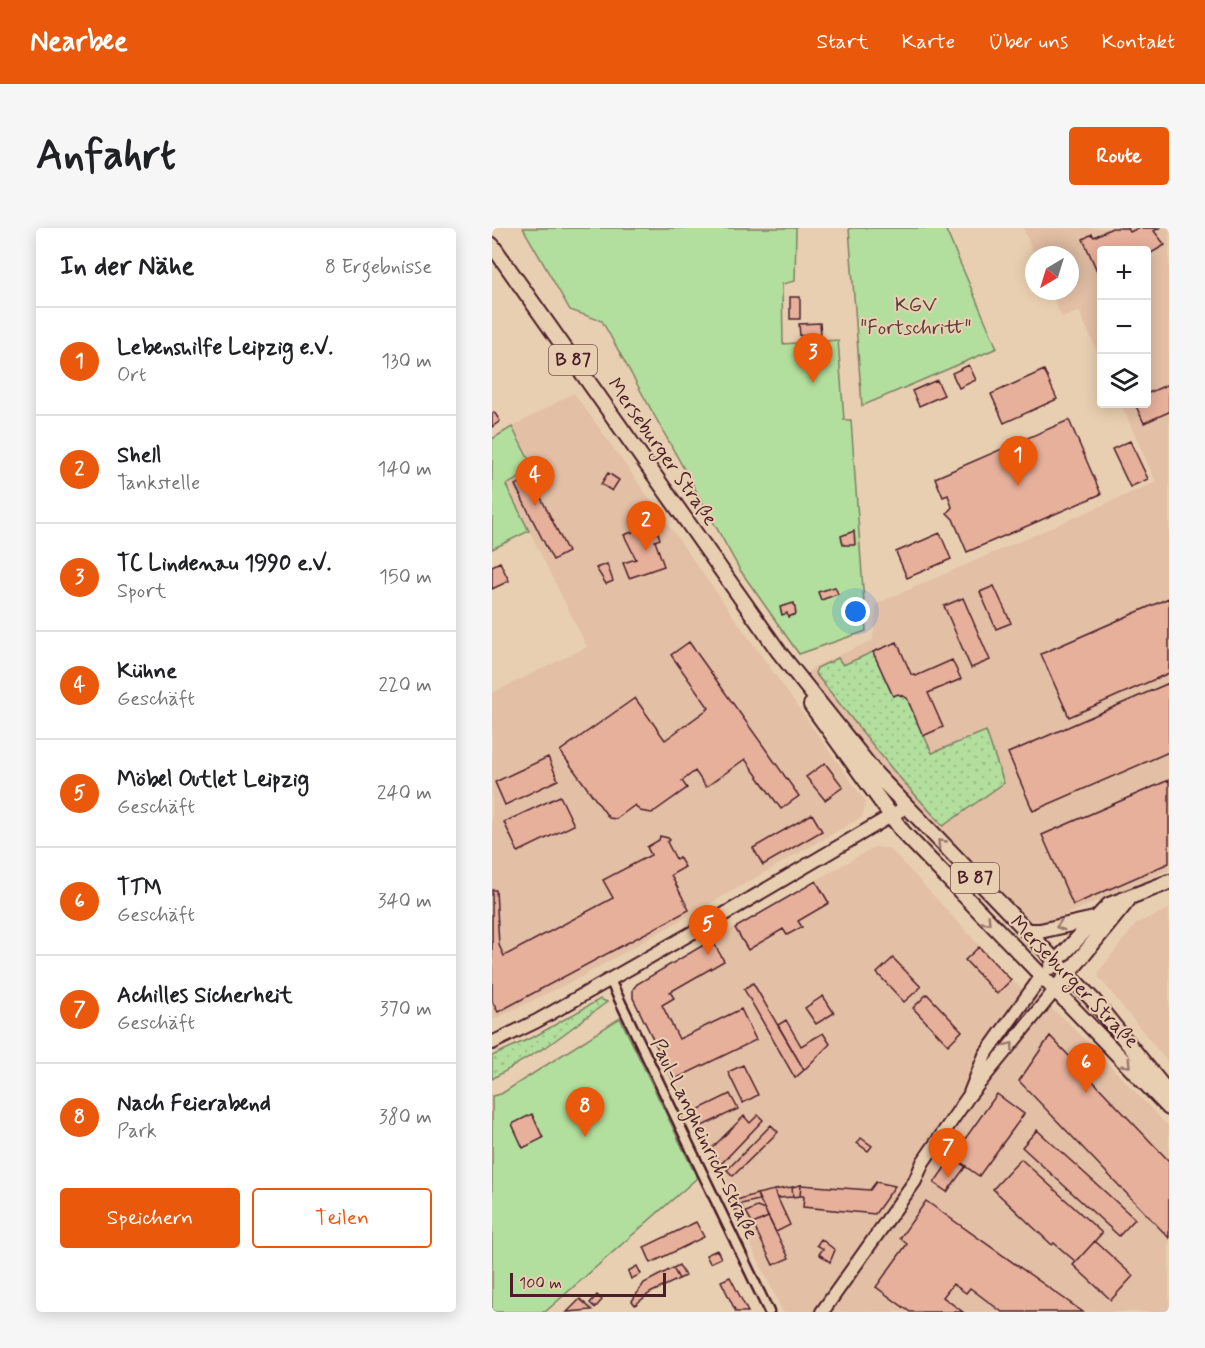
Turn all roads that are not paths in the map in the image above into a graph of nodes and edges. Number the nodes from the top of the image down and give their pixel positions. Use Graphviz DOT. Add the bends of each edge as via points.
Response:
graph roads {
  1 [pos="492,245"];
  2 [pos="779,652"];
  3 [pos="906,807"];
  4 [pos="892,816"];
  5 [pos="1169,882"];
  6 [pos="1128,900"];
  7 [pos="1094,919"];
  8 [pos="1026,931"];
  9 [pos="1055,962"];
  10 [pos="1069,975"];
  11 [pos="1041,977"];
  12 [pos="610,980"];
  13 [pos="1054,990"];
  14 [pos="492,1043"];
  15 [pos="1169,1094"];
  16 [pos="968,1097"];
  17 [pos="1169,1108"];
  18 [pos="768,1312"];
  19 [pos="822,1312"];
  1 -- 2 [label="main road, Merseburger Straße / B 87"];
  2 -- 3 [label="main road, Merseburger Straße / B 87"];
  2 -- 4 [label="main road, Merseburger Straße / B 87" via="807,699"];
  3 -- 4 [label="main road"];
  8 -- 3 [label="main road, Merseburger Straße / B 87, one-way"];
  4 -- 11 [label="main road, Merseburger Straße / B 87, one-way"];
  4 -- 12 [label="main road"];
  5 -- 6 [label="main road"];
  6 -- 7 [label="main road" via="1109,905"];
  6 -- 10 [label="main road"];
  7 -- 8 [label="main road, one-way"];
  7 -- 9 [label="main road"];
  8 -- 9 [label="main road, Merseburger Straße"];
  9 -- 10 [label="main road, Merseburger Straße"];
  9 -- 11 [label="main road"];
  10 -- 13 [label="main road"];
  10 -- 15 [label="main road, Merseburger Straße"];
  11 -- 13 [label="main road, Merseburger Straße / B 87"];
  11 -- 16 [label="main road" via="985,1055"];
  12 -- 14 [label="main road"];
  12 -- 18 [label="street, Paul-Langheinrich-Straße"];
  16 -- 13 [label="main road, one-way"];
  13 -- 17 [label="main road, Merseburger Straße, one-way"];
  16 -- 19 [label="main road" via="923,1162 915,1181"];
}
